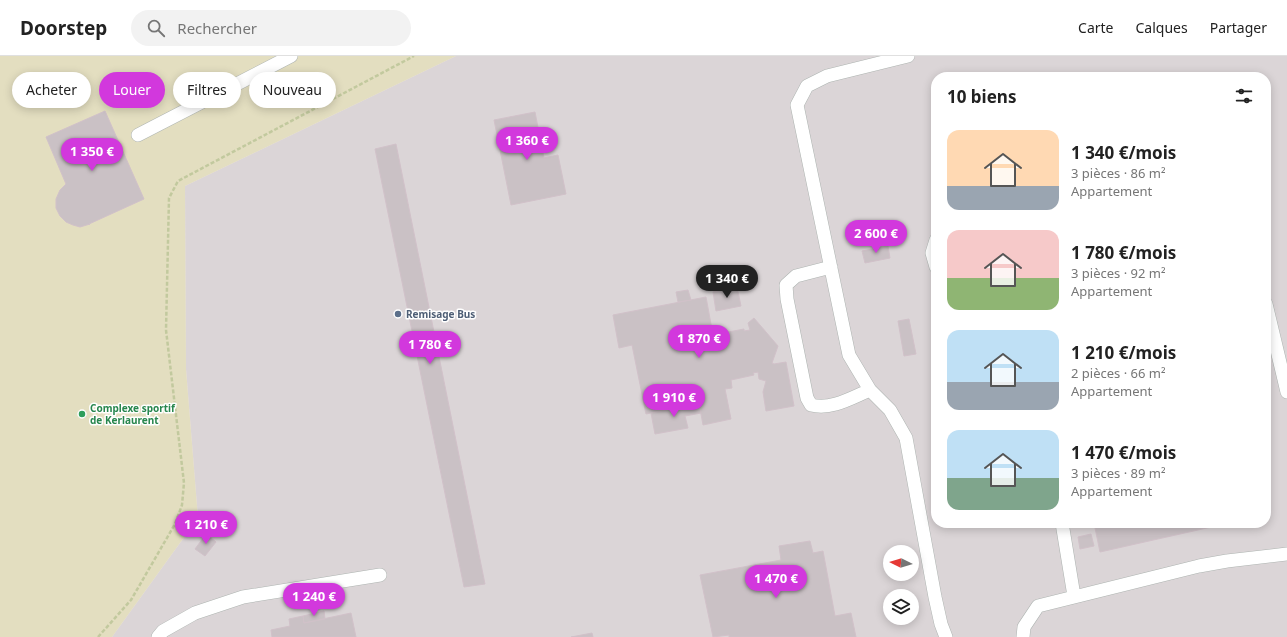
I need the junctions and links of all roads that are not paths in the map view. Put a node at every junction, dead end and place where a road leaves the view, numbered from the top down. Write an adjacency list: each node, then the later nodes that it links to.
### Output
1 (291, 56): 3 (lane)
2 (908, 56): 4 (lane)
3 (138, 135)
4 (831, 267): 6 (lane); 6 (lane)
5 (1271, 325): 7 (lane)
6 (870, 390): 13 (lane)
7 (1287, 392)
8 (1063, 528): 11 (lane)
9 (1287, 554): 11 (lane)
10 (380, 574): 12 (lane)
11 (1074, 596): 14 (lane)
12 (158, 637)
13 (946, 637)
14 (1023, 637)

